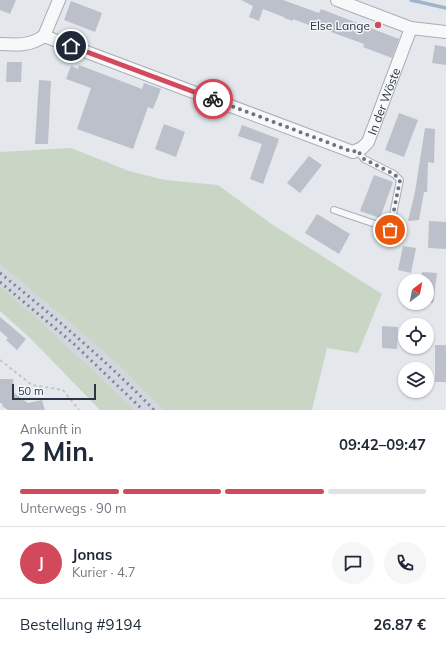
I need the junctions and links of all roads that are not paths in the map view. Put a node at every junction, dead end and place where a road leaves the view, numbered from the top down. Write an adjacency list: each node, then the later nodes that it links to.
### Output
1 (58, 0): 5 (street)
2 (337, 0): 3 (street)
3 (411, 28): 4 (street); 7 (street, In der Wöste)
4 (446, 32)
5 (44, 36): 6 (street); 7 (street)
6 (0, 44)
7 (357, 150): 8 (lane)
8 (334, 210)

